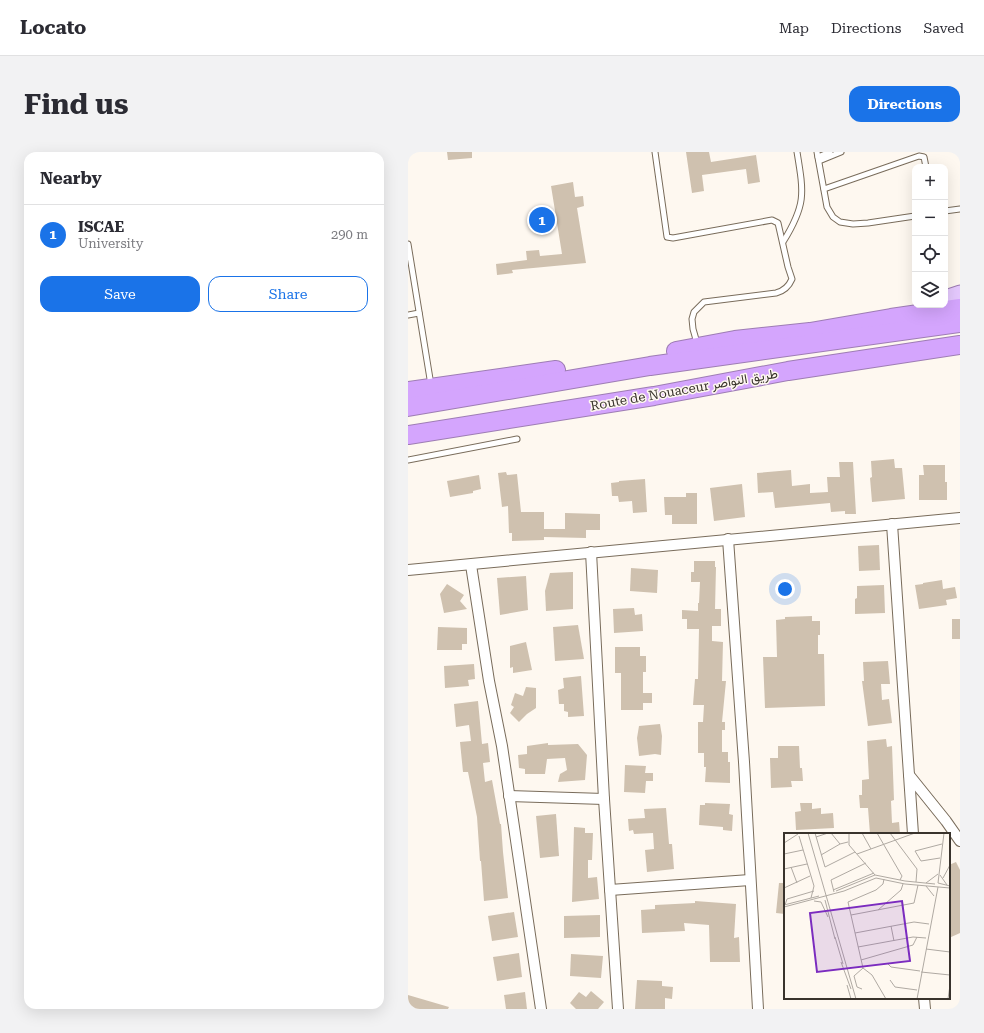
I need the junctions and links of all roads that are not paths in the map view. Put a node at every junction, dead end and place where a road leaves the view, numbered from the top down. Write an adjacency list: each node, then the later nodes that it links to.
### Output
1 (655, 152): 11 (lane)
2 (797, 152): 11 (lane)
3 (830, 152): 5 (lane)
4 (841, 152): 5 (lane)
5 (818, 156): 7 (lane)
6 (925, 164): 7 (lane)
7 (824, 189): 10 (lane)
8 (960, 209): 9 (lane)
9 (948, 211)
10 (912, 216)
11 (783, 242): 22 (lane)
12 (408, 244): 17 (lane)
13 (960, 293): 14 (main road)
14 (948, 297)
15 (917, 308): 19 (main road)
16 (960, 308): 19 (highway)
17 (419, 313): 18 (lane); 23 (lane)
18 (408, 316)
19 (892, 318): 22 (highway)
20 (960, 323): 25 (highway, Route de Nouaceur طريق النواصر)
21 (960, 345): 26 (highway, Route de Nouaceur طريق النواصر)
22 (698, 347): 23 (highway)
23 (431, 388): 24 (highway)
24 (408, 391)
25 (408, 407)
26 (408, 435)
27 (518, 439): 28 (lane)
28 (408, 460)
29 (960, 518): 30 (street)
30 (892, 524): 31 (street); 35 (street)
31 (728, 539): 32 (street); 40 (street)
32 (590, 552): 33 (street); 37 (street)
33 (471, 565): 34 (street); 36 (street)
34 (408, 570)
35 (909, 775): 38 (street); 39 (street)
36 (509, 796): 37 (street); 43 (street)
37 (604, 799): 41 (street)
38 (913, 833)
39 (960, 841)
40 (750, 880): 41 (street); 45 (street)
41 (610, 890): 44 (street)
42 (924, 999): 46 (street)
43 (541, 1009)
44 (618, 1009)
45 (758, 1009)
46 (925, 1009)

